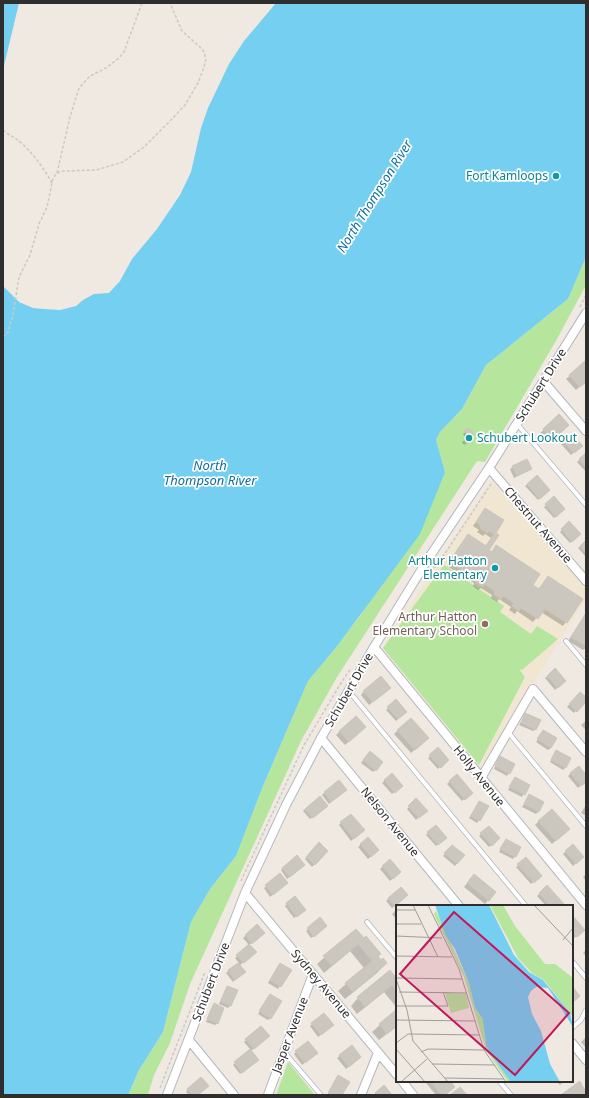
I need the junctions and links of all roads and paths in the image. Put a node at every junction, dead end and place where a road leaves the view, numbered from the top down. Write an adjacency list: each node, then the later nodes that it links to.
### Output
1 (142, 3): 4 (path)
2 (170, 3): 4 (path)
3 (3, 130): 5 (path)
4 (57, 173): 5 (path)
5 (52, 183): 7 (path)
6 (586, 313): 8 (street, Schubert Drive)
7 (3, 338)
8 (544, 382): 9 (street, Schubert Drive); 10 (street)
9 (517, 424): 11 (street, Schubert Drive); 12 (lane)
10 (586, 431)
11 (489, 468): 13 (street, Chestnut Avenue); 15 (street, Schubert Drive)
12 (586, 506)
13 (586, 581)
14 (566, 641): 16 (lane)
15 (374, 647): 17 (street, Schubert Drive); 21 (street, Holly Avenue)
16 (586, 665)
17 (348, 690): 19 (street, Schubert Drive); 25 (lane)
18 (508, 732): 20 (street); 21 (street); 22 (lane)
19 (321, 738): 23 (street, Schubert Drive); 24 (street, Nelson Avenue)
20 (586, 752)
21 (481, 778): 26 (street, Holly Avenue)
22 (586, 826)
23 (245, 893): 30 (street, Sydney Avenue); 34 (street, Schubert Drive)
24 (458, 905)
25 (525, 905)
26 (586, 905)
27 (367, 922): 28 (lane)
28 (396, 957)
29 (573, 962): 31 (lane)
30 (313, 974): 36 (street, Jasper Avenue); 37 (street, Sydney Avenue)
31 (586, 978)
32 (586, 1010): 33 (lane)
33 (573, 1027)
34 (188, 1040): 42 (street, Schubert Drive); 43 (street)
35 (573, 1044): 38 (street)
36 (284, 1051): 44 (street, Jasper Avenue); 45 (lane)
37 (378, 1053): 39 (street, Sydney Avenue); 46 (street)
38 (586, 1060)
39 (396, 1074)
40 (403, 1082): 47 (street)
41 (500, 1082): 48 (lane)
42 (167, 1095)
43 (234, 1095)
44 (268, 1095)
45 (321, 1095)
46 (361, 1095)
47 (413, 1095)
48 (511, 1095)

